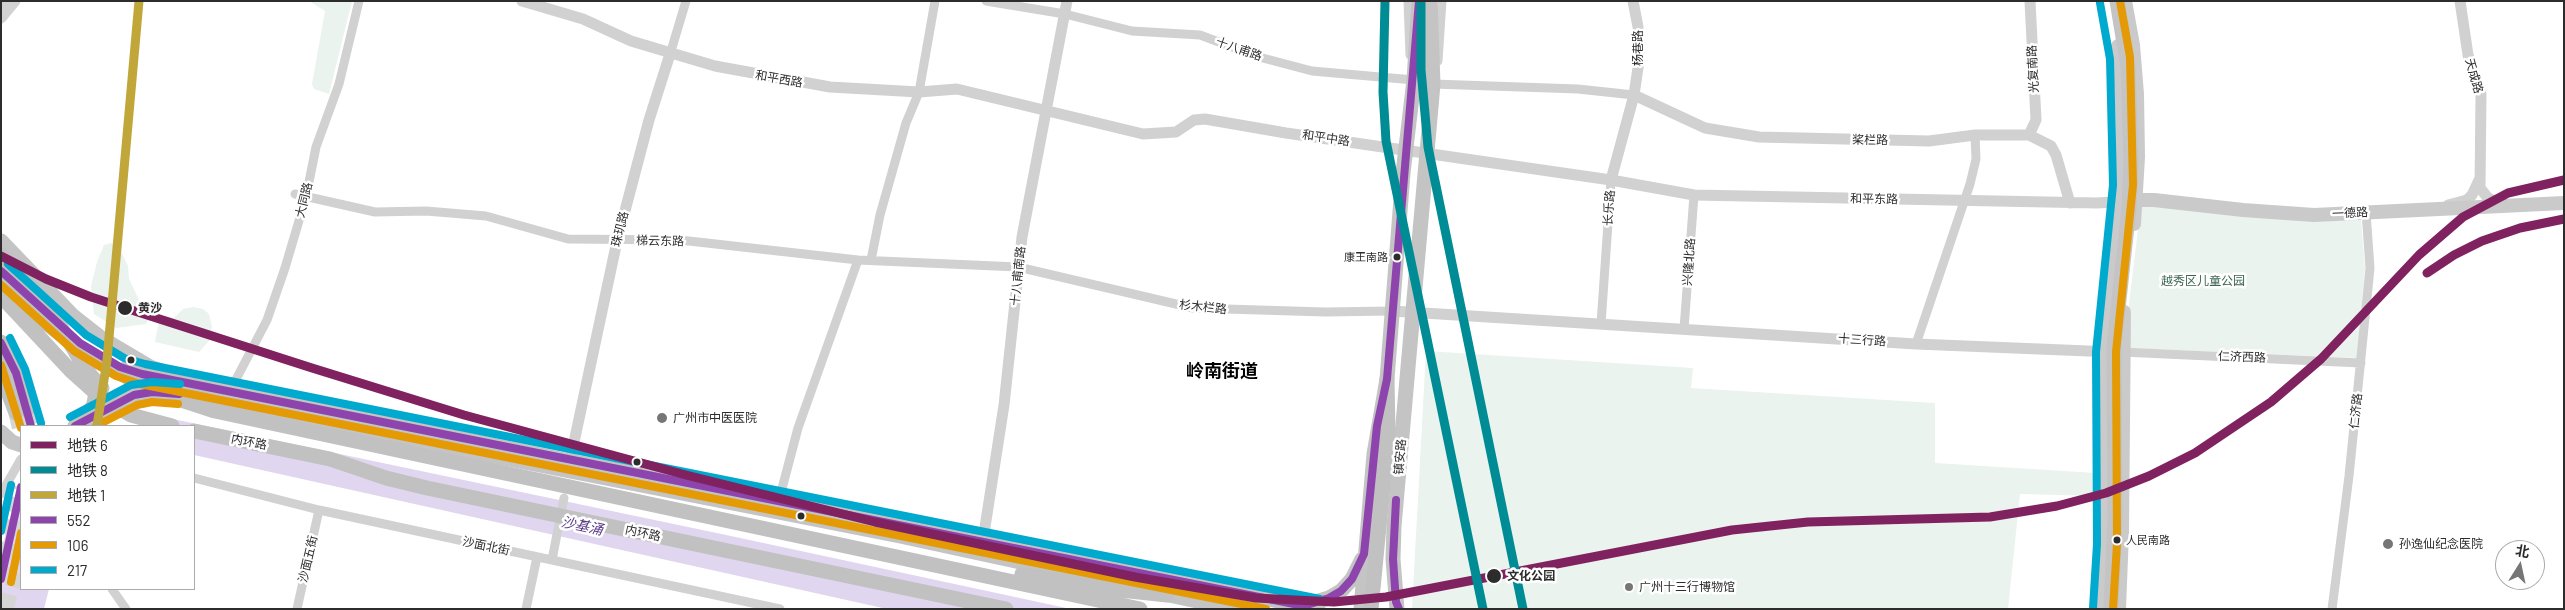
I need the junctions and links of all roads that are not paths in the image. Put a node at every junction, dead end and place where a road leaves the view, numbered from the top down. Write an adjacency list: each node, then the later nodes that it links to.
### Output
1 (5, 1): 19 (street)
2 (15, 1): 21 (street)
3 (359, 1): 36 (street, 大同路)
4 (522, 1): 22 (street, 和平西路)
5 (686, 1): 22 (street, 珠玑路)
6 (935, 1): 25 (street)
7 (986, 1): 20 (street, 十八甫路)
8 (1067, 1): 20 (street, 十八甫南路)
9 (1408, 1): 23 (street)
10 (1419, 1): 23 (main road)
11 (1430, 1): 24 (main road)
12 (1442, 1): 24 (street)
13 (1632, 1): 26 (street, 杨巷路)
14 (2030, 1): 29 (street, 光复南路)
15 (2110, 1): 39 (main road)
16 (2117, 1): 101 (main road)
17 (2125, 1): 38 (main road)
18 (2460, 1): 33 (street, 天成路)
19 (1, 6)
20 (1065, 14): 23 (street, 十八甫路); 27 (street, 十八甫南路)
21 (1, 18)
22 (671, 51): 25 (street, 和平西路); 46 (street, 珠玑路)
23 (1414, 80): 30 (main road)
24 (1433, 84): 26 (street); 31 (main road)
25 (919, 92): 27 (street, 和平西路); 49 (street)
26 (1634, 95): 28 (street, 桨栏路); 32 (street, 长乐路)
27 (1046, 111): 30 (street, 和平中路); 50 (street, 十八甫南路)
28 (1975, 135): 29 (street, 桨栏路); 37 (street)
29 (2029, 135): 40 (street, 桨栏路)
30 (1405, 150): 31 (street, 和平中路); 54 (main road)
31 (1427, 153): 32 (street, 和平中路); 55 (main road)
32 (1611, 180): 35 (street, 和平东路); 56 (street, 长乐路)
33 (2478, 180): 42 (street); 43 (street)
34 (295, 194): 36 (street, 梯云东路)
35 (1694, 195): 37 (street, 和平东路); 57 (street, 兴隆北路)
36 (306, 197): 46 (street, 梯云东路); 67 (street, 大同路)
37 (1964, 200): 40 (street, 和平东路); 59 (street)
38 (2137, 200): 39 (street, 和平东路); 44 (main road, 一德路); 62 (main road)
39 (2121, 202): 40 (street, 和平东路); 61 (main road)
40 (2070, 203)
41 (2564, 203): 42 (main road, 一德路)
42 (2506, 206): 43 (main road, 一德路)
43 (2432, 209): 44 (main road, 一德路)
44 (2366, 212): 63 (street, 仁济路)
45 (1, 241): 66 (main road)
46 (617, 241): 48 (street, 梯云东路); 75 (street, 珠玑路)
47 (1, 254): 68 (highway)
48 (858, 260): 49 (street, 梯云东路); 79 (street)
49 (871, 260): 50 (street, 梯云东路)
50 (1018, 267): 54 (street, 杉木栏路); 81 (street, 十八甫南路)
51 (1, 271): 60 (highway)
52 (1, 281): 82 (highway, 内环路)
53 (1, 296): 68 (highway)
54 (1392, 312): 55 (street); 65 (main road, 镇安路)
55 (1412, 312): 56 (street); 89 (main road, 镇安路)
56 (1601, 324): 57 (street, 十三行路)
57 (1684, 329): 59 (street, 十三行路)
58 (1, 342): 64 (highway)
59 (1916, 344): 61 (street, 十三行路)
60 (92, 350): 66 (highway); 69 (highway)
61 (2106, 352): 62 (street, 十三行路); 100 (main road)
62 (2122, 352): 63 (street, 仁济西路); 102 (main road)
63 (2361, 363): 103 (street, 仁济路)
64 (1, 374)
65 (1387, 379): 83 (main road, 镇安路); 99 (highway)
66 (205, 386): 67 (main road)
67 (230, 392): 75 (main road)
68 (131, 415): 70 (highway)
69 (80, 424): 87 (main road)
70 (168, 425)
71 (195, 431): 95 (highway, 内环路)
72 (1, 432): 73 (main road)
73 (20, 445)
74 (20, 461): 77 (street)
75 (570, 461): 79 (main road)
76 (195, 478): 80 (street, 沙面北街)
77 (1, 494)
78 (564, 499): 85 (street)
79 (779, 500): 81 (main road)
80 (319, 510): 84 (street, 沙面北街); 92 (street, 沙面五街)
81 (983, 540): 88 (main road)
82 (867, 550): 87 (highway); 96 (highway)
83 (1364, 554): 90 (main road); 98 (main road, 镇安路)
84 (537, 557): 85 (street, 沙面北街); 93 (street)
85 (552, 560): 94 (street, 沙面北街)
86 (113, 590): 91 (street)
87 (1167, 595): 97 (main road)
88 (1273, 604): 90 (main road)
89 (1397, 606)
90 (1311, 607)
91 (126, 609)
92 (297, 609)
93 (526, 609)
94 (780, 609)
95 (1006, 609)
96 (1140, 609)
97 (1235, 609)
98 (1361, 609)
99 (1372, 609)
100 (2103, 609)
101 (2111, 609)
102 (2119, 609)
103 (2332, 609)

